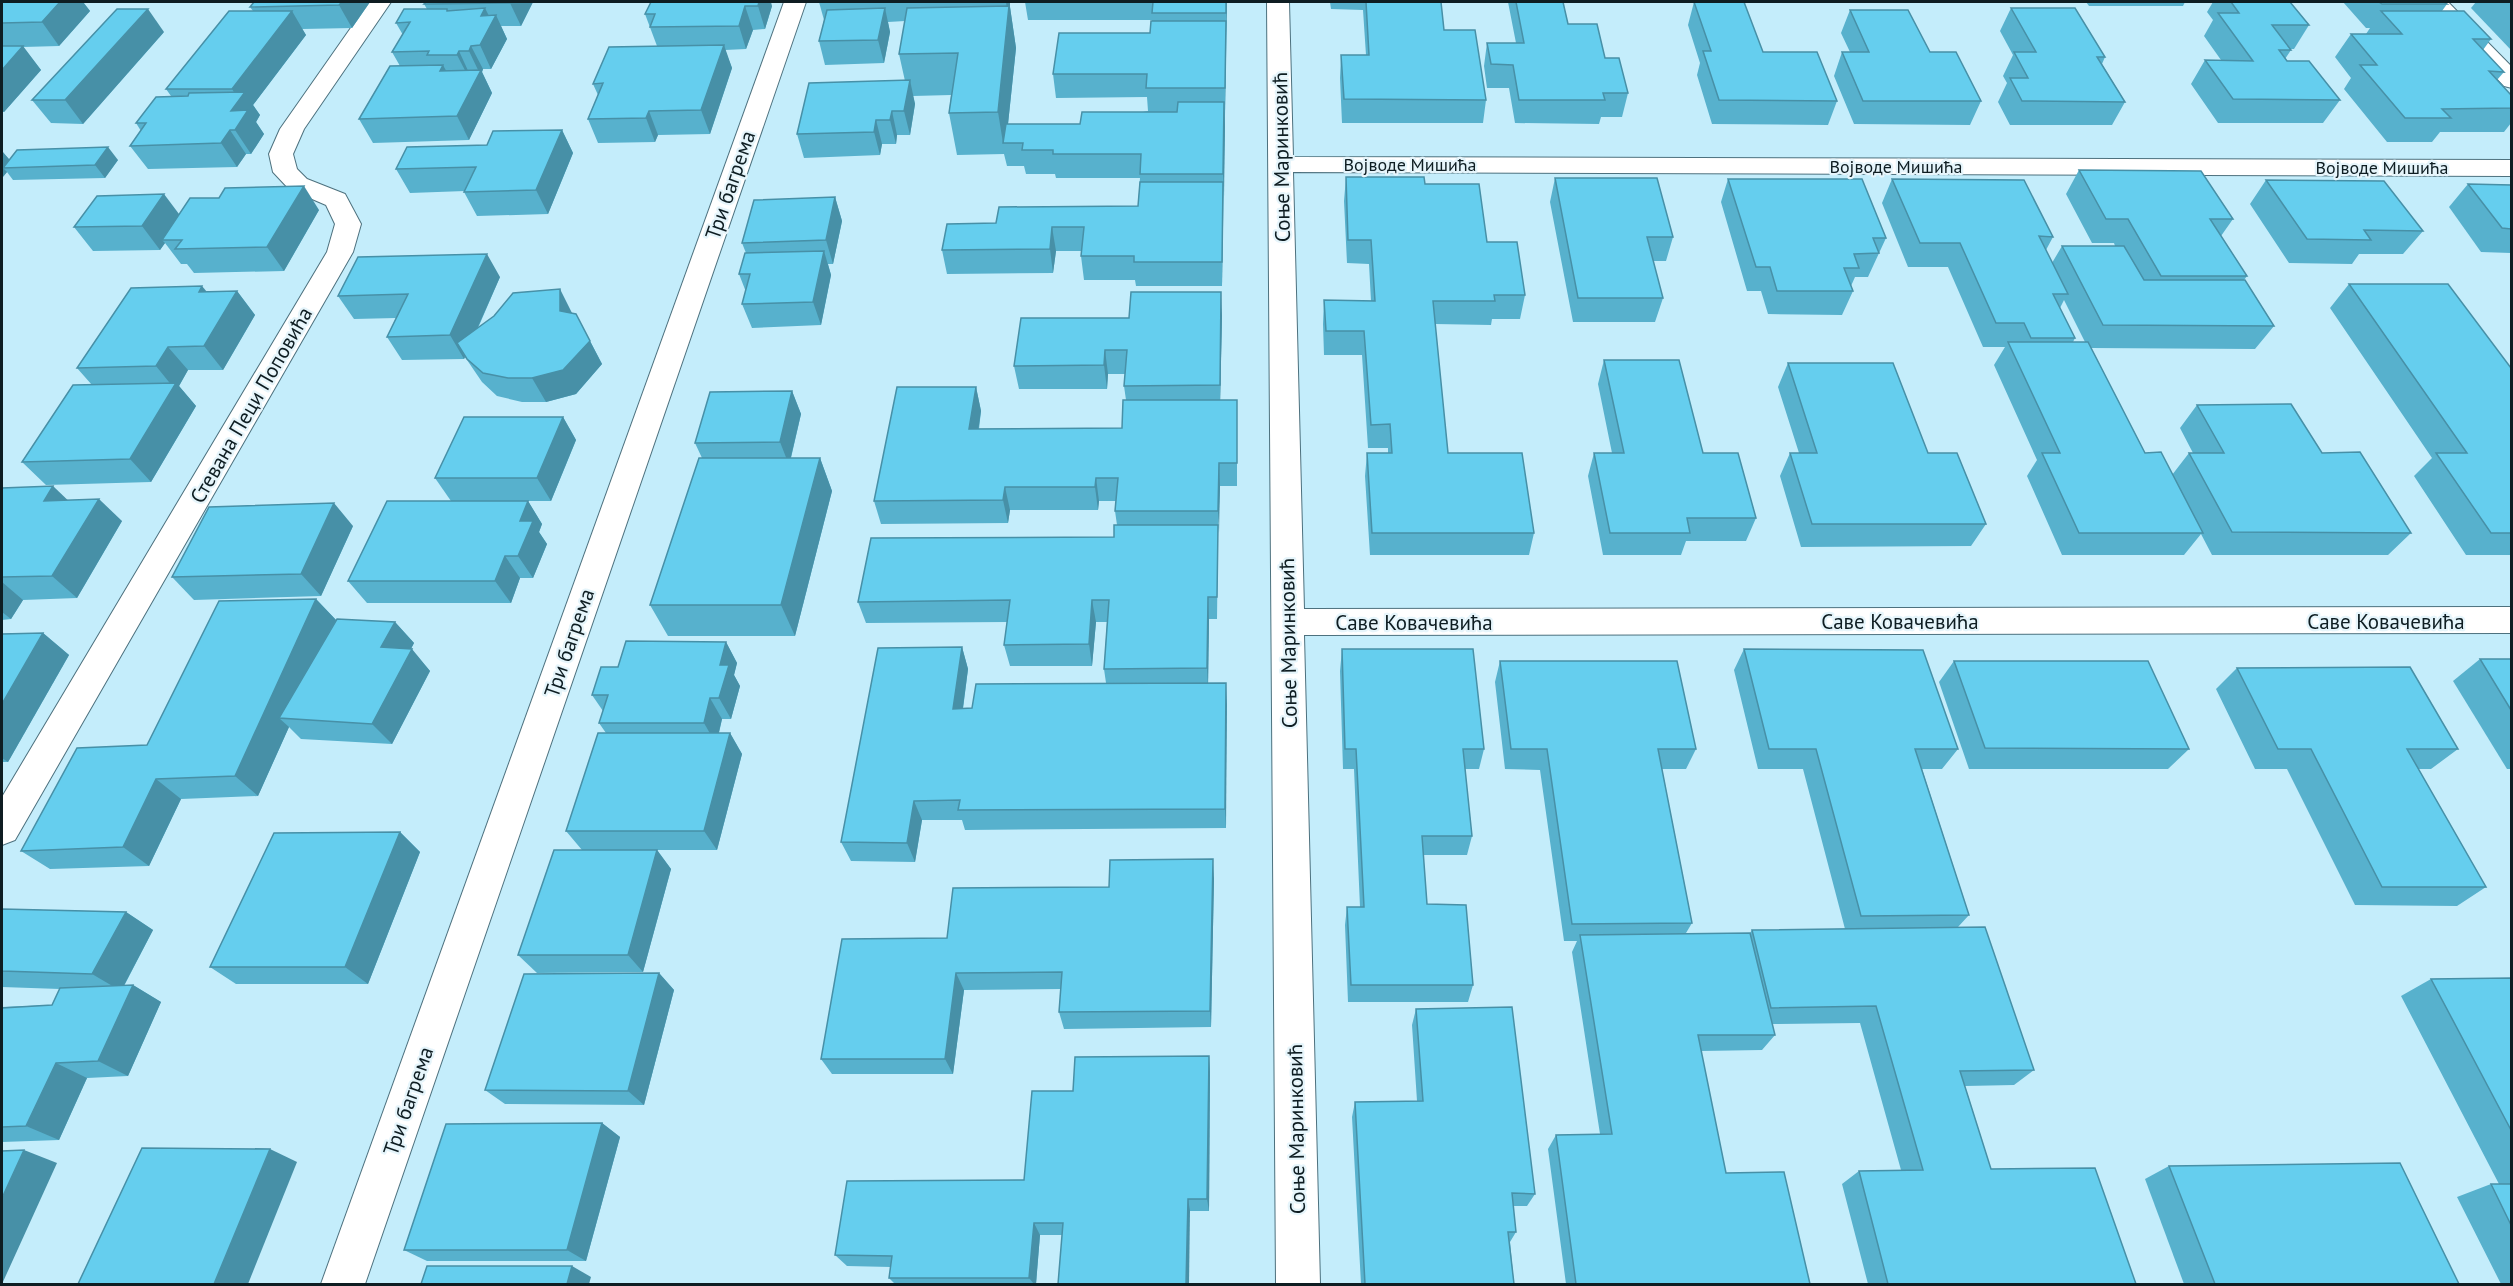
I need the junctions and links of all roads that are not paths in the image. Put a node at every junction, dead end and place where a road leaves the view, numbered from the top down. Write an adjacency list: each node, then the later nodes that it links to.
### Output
1 (380, 2): 10 (street, Стевана Пеци Поповића)
2 (795, 2): 11 (street, Три багрема)
3 (1278, 2): 6 (street, Соње Маринковић)
4 (2436, 2): 5 (street)
5 (2511, 81)
6 (1281, 164): 7 (street, Војводе Мишића); 9 (street, Соње Маринковић)
7 (2511, 168)
8 (2511, 620): 9 (street, Саве Ковачевића)
9 (1288, 622): 12 (street, Соње Маринковић)
10 (2, 829)
11 (343, 1284)
12 (1298, 1284)

